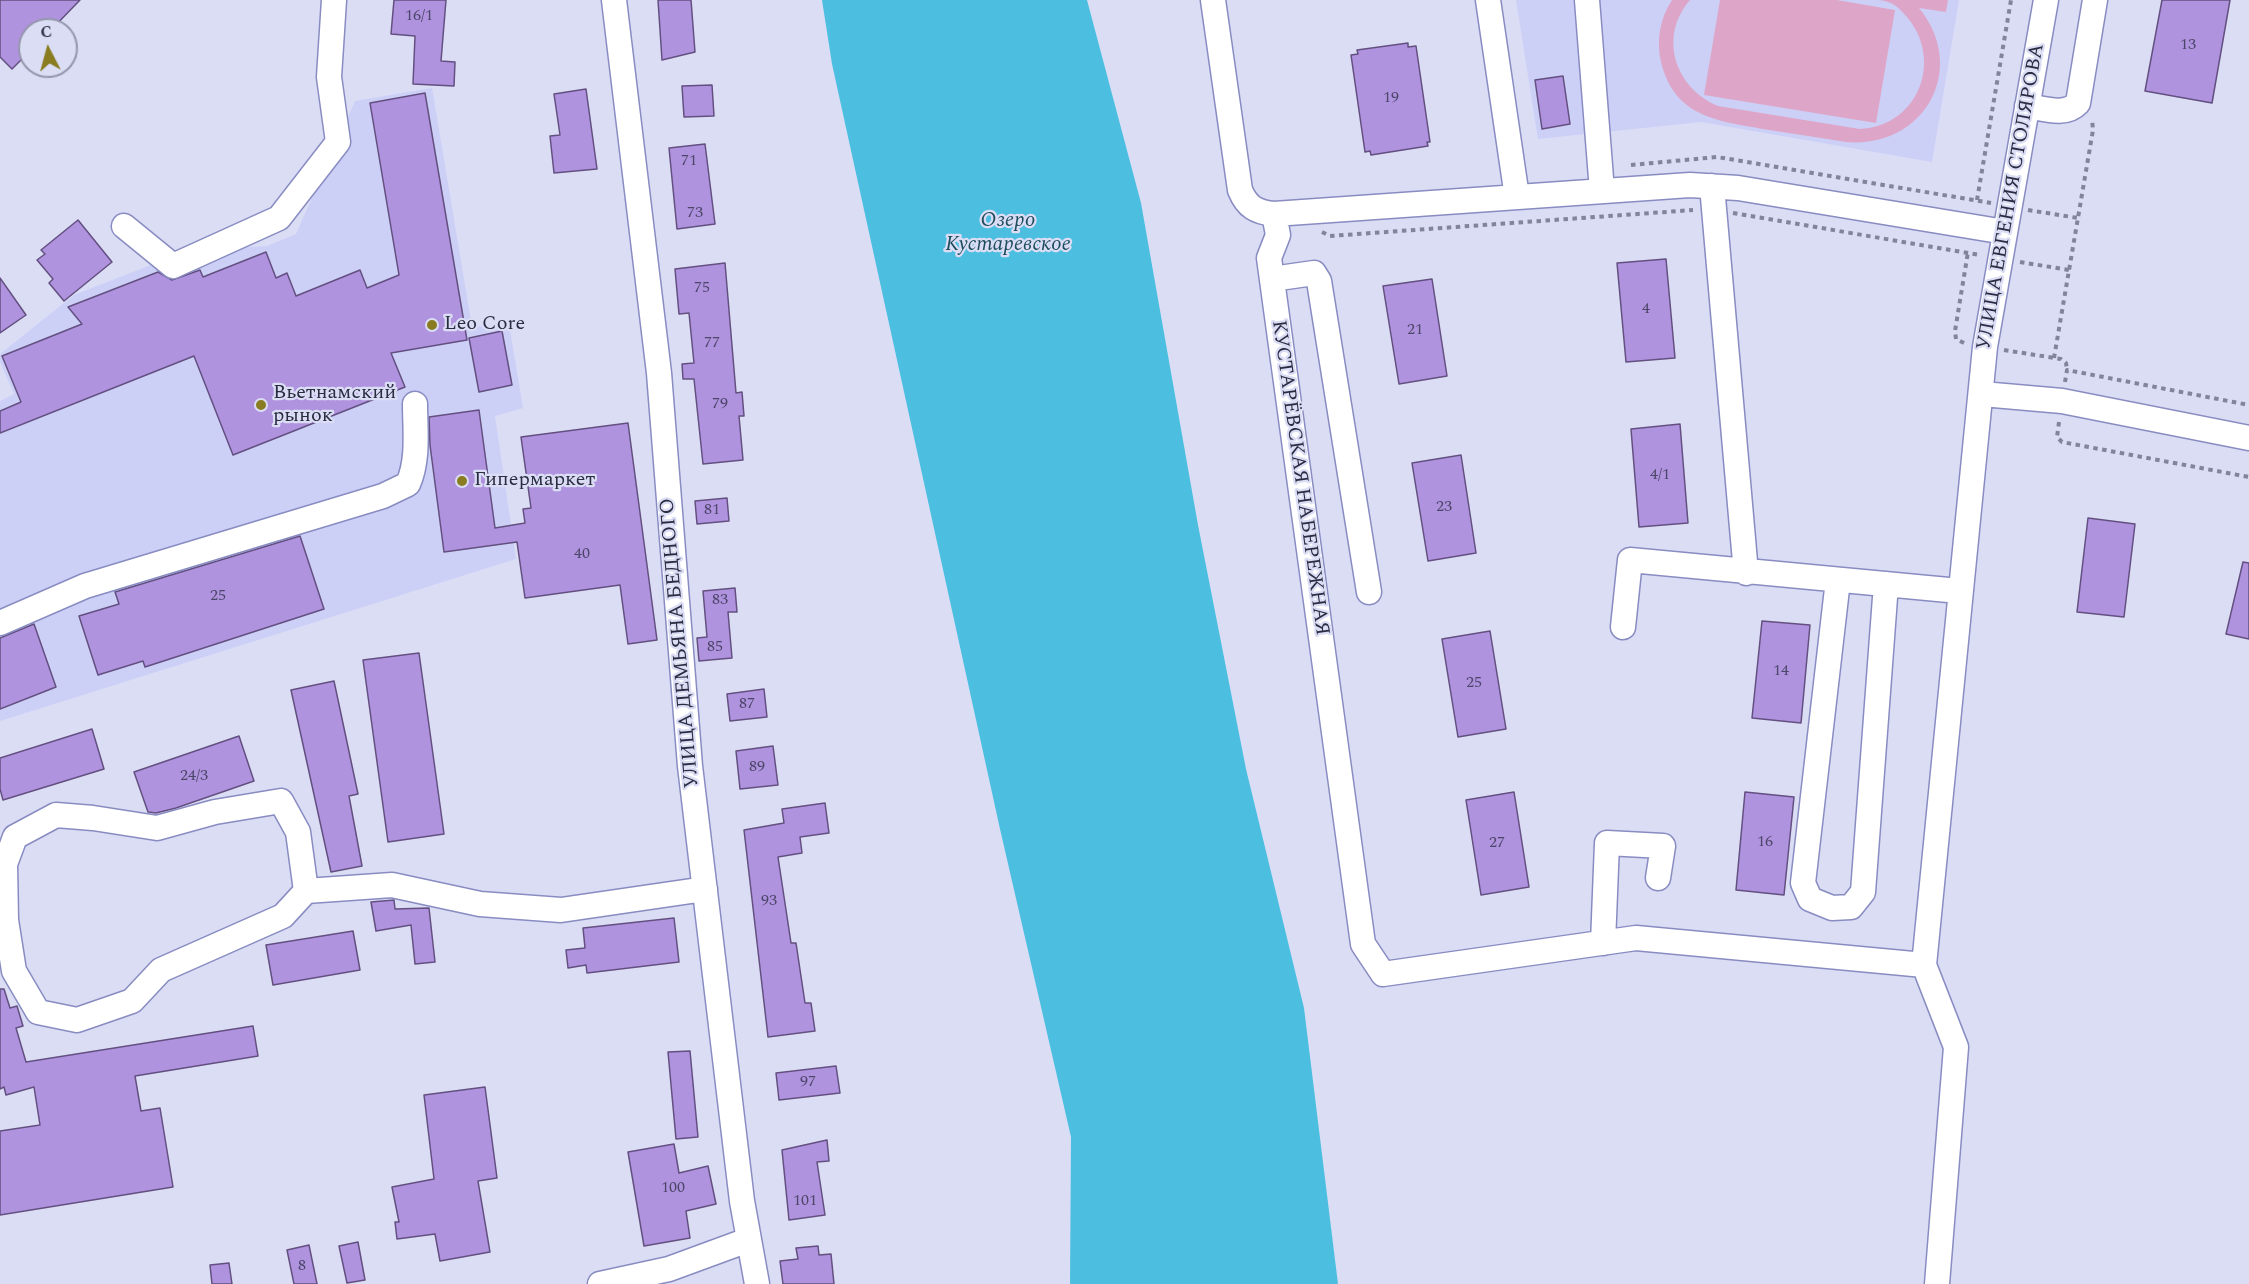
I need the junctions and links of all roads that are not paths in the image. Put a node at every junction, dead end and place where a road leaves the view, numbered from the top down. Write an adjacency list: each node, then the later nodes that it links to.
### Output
1 (334, 0): 13 (street)
2 (614, 0): 27 (street, УЛИЦА ДЕМЬЯНА БЕДНОГО)
3 (1213, 0): 12 (street)
4 (1488, 0): 11 (street)
5 (1587, 0): 10 (street)
6 (2046, 0): 8 (street, УЛИЦА ЕВГЕНИЯ СТОЛЯРОВА)
7 (2095, 0): 8 (street)
8 (2027, 106): 14 (street, УЛИЦА ЕВГЕНИЯ СТОЛЯРОВА)
9 (1712, 186): 10 (street); 14 (street); 19 (street)
10 (1602, 191): 11 (street)
11 (1517, 196): 12 (street)
12 (1274, 214): 15 (street, КУСТАРЁВСКАЯ НАБЕРЕЖНАЯ)
13 (124, 226)
14 (2005, 232): 16 (street, УЛИЦА ЕВГЕНИЯ СТОЛЯРОВА)
15 (1272, 279): 23 (street); 29 (street, КУСТАРЁВСКАЯ НАБЕРЕЖНАЯ)
16 (1982, 394): 18 (street); 22 (street, УЛИЦА ЕВГЕНИЯ СТОЛЯРОВА)
17 (415, 404): 24 (street)
18 (2249, 438)
19 (1746, 573): 20 (street); 25 (street)
20 (1838, 580): 21 (street); 21 (street)
21 (1886, 584): 22 (street)
22 (1959, 591): 30 (street, УЛИЦА ЕВГЕНИЯ СТОЛЯРОВА)
23 (1369, 592)
24 (0, 623)
25 (1623, 627)
26 (1658, 878): 29 (street)
27 (705, 889): 28 (street); 31 (street, УЛИЦА ДЕМЬЯНА БЕДНОГО)
28 (306, 891): 28 (street)
29 (1604, 943): 30 (street)
30 (1924, 965): 34 (street)
31 (748, 1240): 32 (street); 33 (street, УЛИЦА ДЕМЬЯНА БЕДНОГО)
32 (600, 1284)
33 (757, 1284)
34 (1937, 1284)

